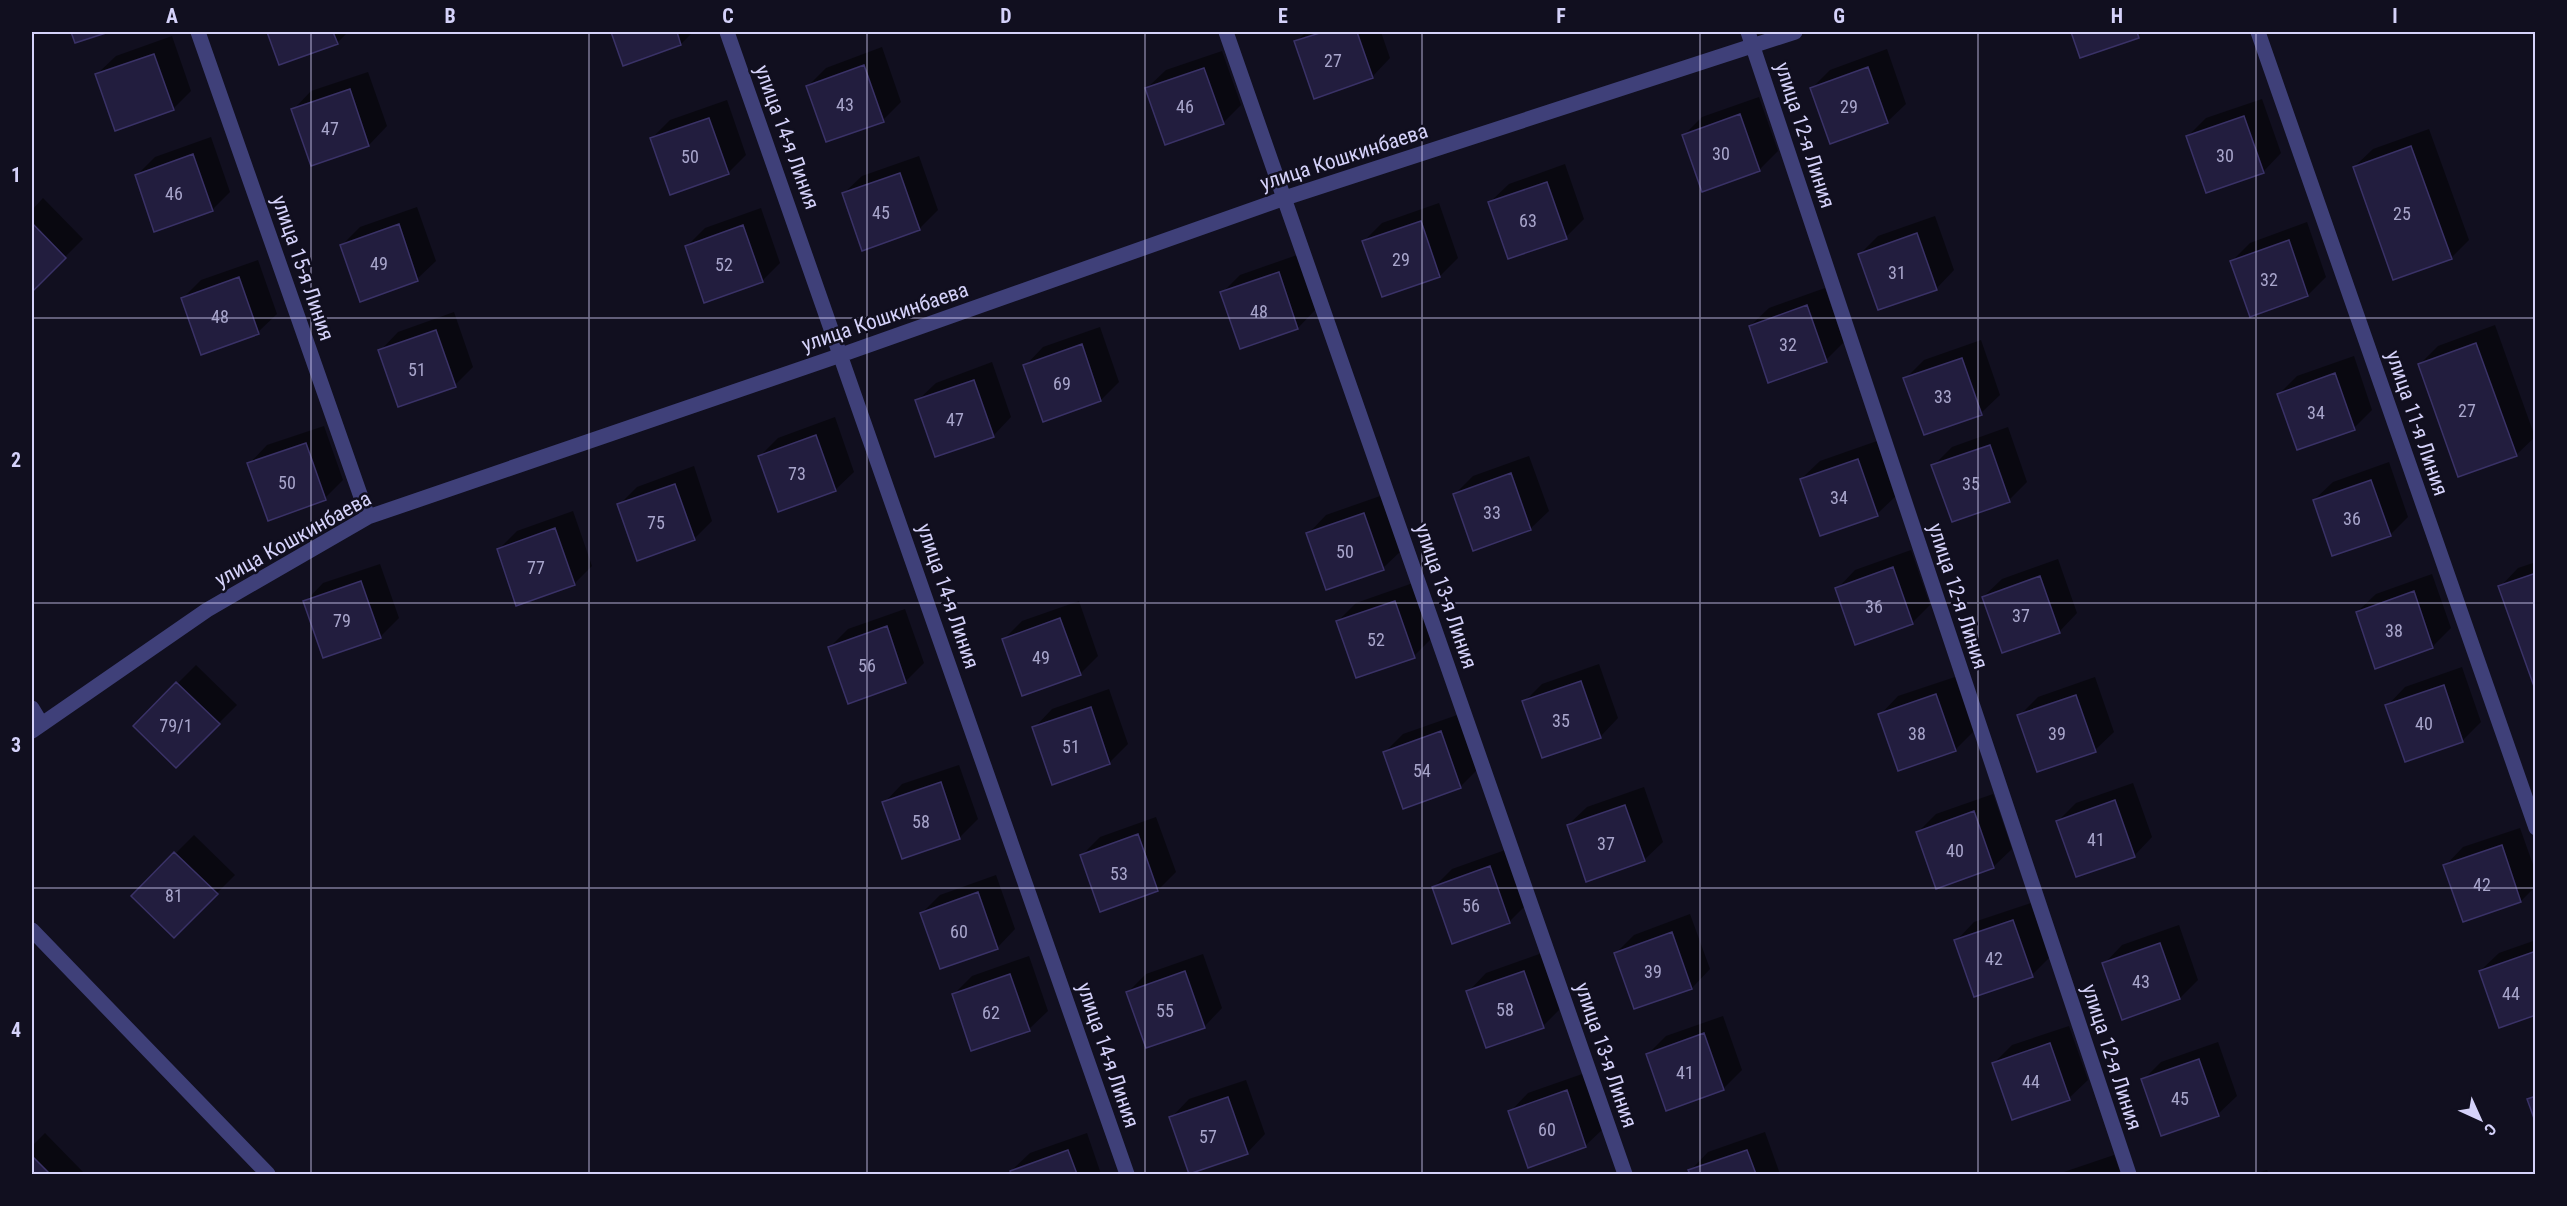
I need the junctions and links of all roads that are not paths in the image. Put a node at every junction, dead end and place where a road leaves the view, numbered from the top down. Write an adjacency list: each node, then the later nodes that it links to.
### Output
1 (198, 32): 9 (street, улица 15-я Линия)
2 (727, 32): 8 (street, улица 14-я Линия)
3 (1226, 32): 7 (street, улица 13-я Линия)
4 (1795, 32): 6 (street, улица Кошкинбаева)
5 (2258, 32): 12 (street, улица 11-я Линия)
6 (1750, 39): 7 (street, улица Кошкинбаева); 17 (street, улица 12-я Линия)
7 (1285, 198): 8 (street, улица Кошкинбаева); 16 (street, улица 13-я Линия)
8 (841, 355): 9 (street, улица Кошкинбаева); 15 (street, улица 14-я Линия)
9 (368, 518): 11 (street, улица Кошкинбаева)
10 (32, 708): 11 (street)
11 (36, 727)
12 (2535, 828)
13 (32, 930): 14 (street)
14 (268, 1174)
15 (1127, 1174)
16 (1626, 1174)
17 (2129, 1174)

